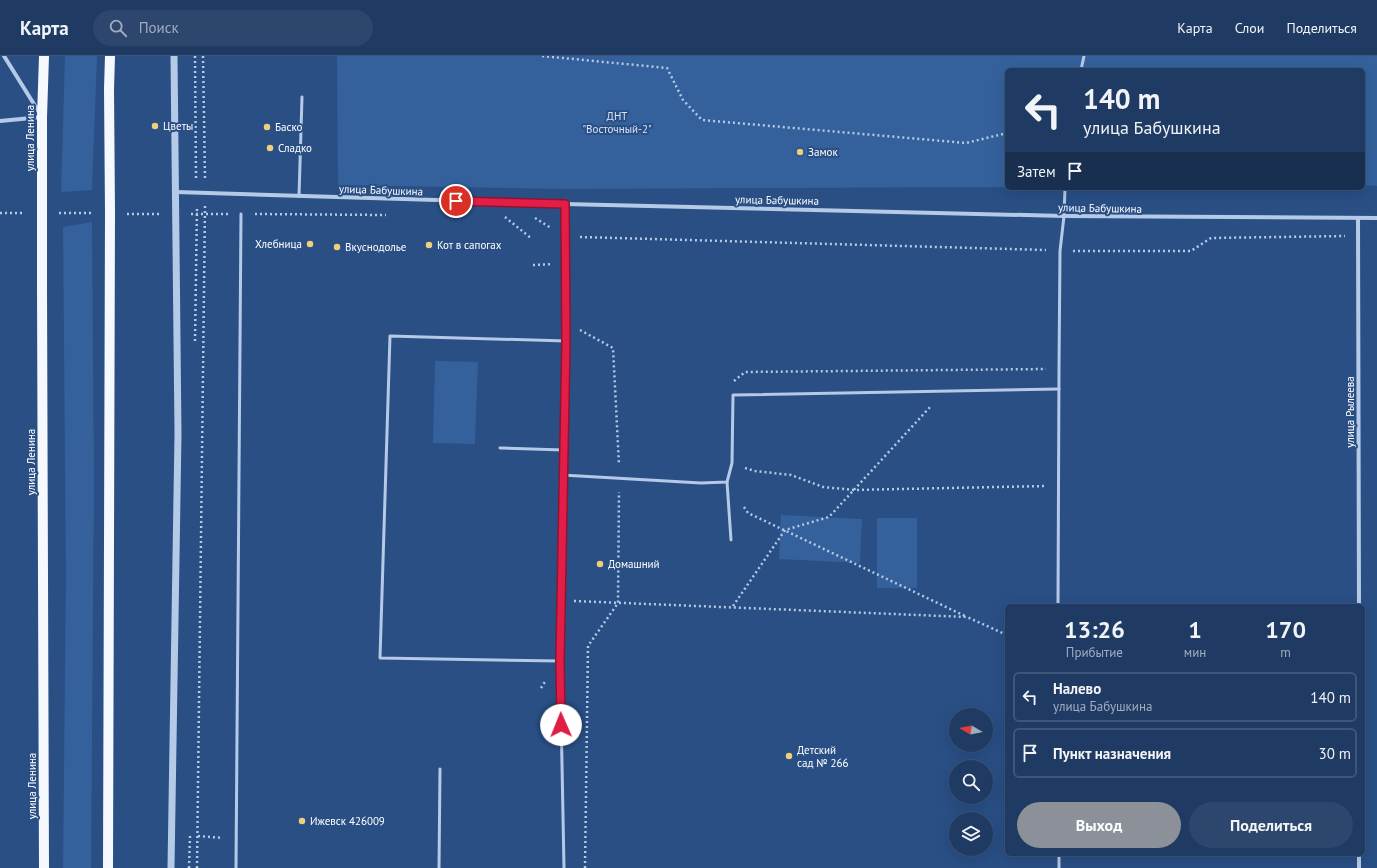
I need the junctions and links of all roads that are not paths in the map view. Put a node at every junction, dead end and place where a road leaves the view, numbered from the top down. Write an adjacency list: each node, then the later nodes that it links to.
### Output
1 (4, 56): 8 (street)
2 (44, 56): 8 (main road, улица Ленина)
3 (110, 56): 32 (main road)
4 (174, 56): 11 (street)
5 (1084, 56): 6 (lane)
6 (1081, 68)
7 (302, 97): 12 (lane)
8 (42, 117): 9 (street); 31 (main road, улица Ленина)
9 (0, 120)
10 (1065, 190): 15 (lane)
11 (176, 192): 12 (street, улица Бабушкина); 33 (street)
12 (299, 196): 13 (street, улица Бабушкина)
13 (565, 204): 15 (street, улица Бабушкина); 18 (lane)
14 (241, 214): 34 (lane)
15 (1064, 216): 16 (street, улица Бабушкина); 19 (lane)
16 (1358, 218): 17 (street, улица Бабушкина); 26 (street, улица Рылеева)
17 (1377, 218)
18 (566, 341): 21 (lane); 27 (lane)
19 (1059, 389): 23 (lane); 25 (lane)
20 (500, 448): 21 (lane)
21 (563, 450): 22 (lane)
22 (562, 475): 23 (lane); 27 (lane)
23 (727, 482): 24 (lane)
24 (731, 540)
25 (1058, 604)
26 (1359, 604)
27 (560, 661): 36 (lane)
28 (440, 769): 35 (lane)
29 (1059, 856): 37 (lane)
30 (1359, 856): 38 (street)
31 (44, 868)
32 (108, 868)
33 (171, 868)
34 (236, 868)
35 (439, 868)
36 (564, 868)
37 (1059, 868)
38 (1359, 868)

